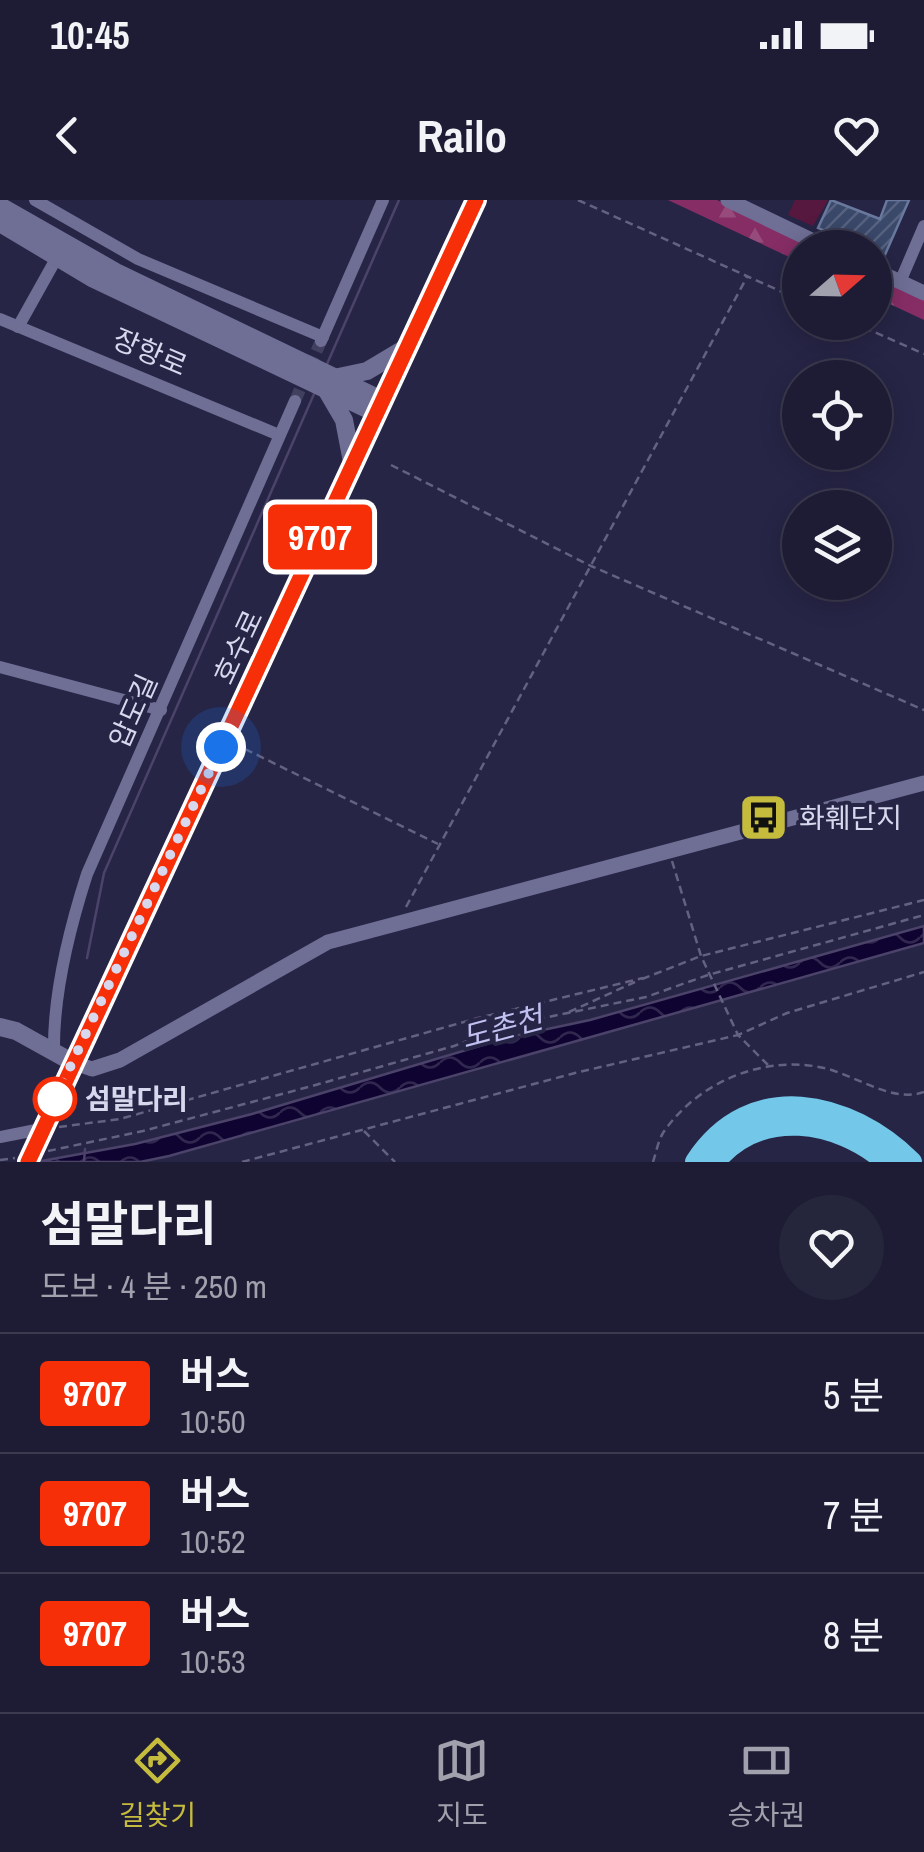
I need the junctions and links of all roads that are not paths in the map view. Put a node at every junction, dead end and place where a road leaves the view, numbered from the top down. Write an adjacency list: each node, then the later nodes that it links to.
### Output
1 (35, 200): 7 (street)
2 (384, 200): 7 (street)
3 (476, 200): 16 (main road, 호수로)
4 (728, 200): 9 (street)
5 (0, 206): 10 (main road)
6 (0, 223): 10 (main road)
7 (76, 226): 10 (street)
8 (924, 226): 12 (street)
9 (790, 230)
10 (60, 252): 15 (street); 17 (main road)
11 (892, 278): 12 (street)
12 (900, 282): 13 (street)
13 (924, 292)
14 (0, 320): 15 (street, 장항로)
15 (18, 327): 20 (street, 장항로)
16 (409, 346): 17 (main road); 19 (main road, 호수로)
17 (323, 381): 19 (main road); 21 (main road)
18 (294, 401): 20 (street, 압도길)
19 (381, 408): 21 (main road, 호수로)
20 (279, 435): 23 (street, 압도길)
21 (353, 468): 27 (main road, 호수로)
22 (0, 667): 23 (street)
23 (161, 710): 26 (street, 압도길)
24 (924, 782): 27 (street)
25 (0, 1027): 26 (main road)
26 (54, 1052): 27 (main road)
27 (72, 1062): 28 (main road, 호수로)
28 (40, 1132): 29 (street); 30 (main road, 호수로)
29 (0, 1137)
30 (26, 1158)
31 (895, 1159): 32 (highway); 33 (highway)
32 (696, 1162)
33 (714, 1162)

